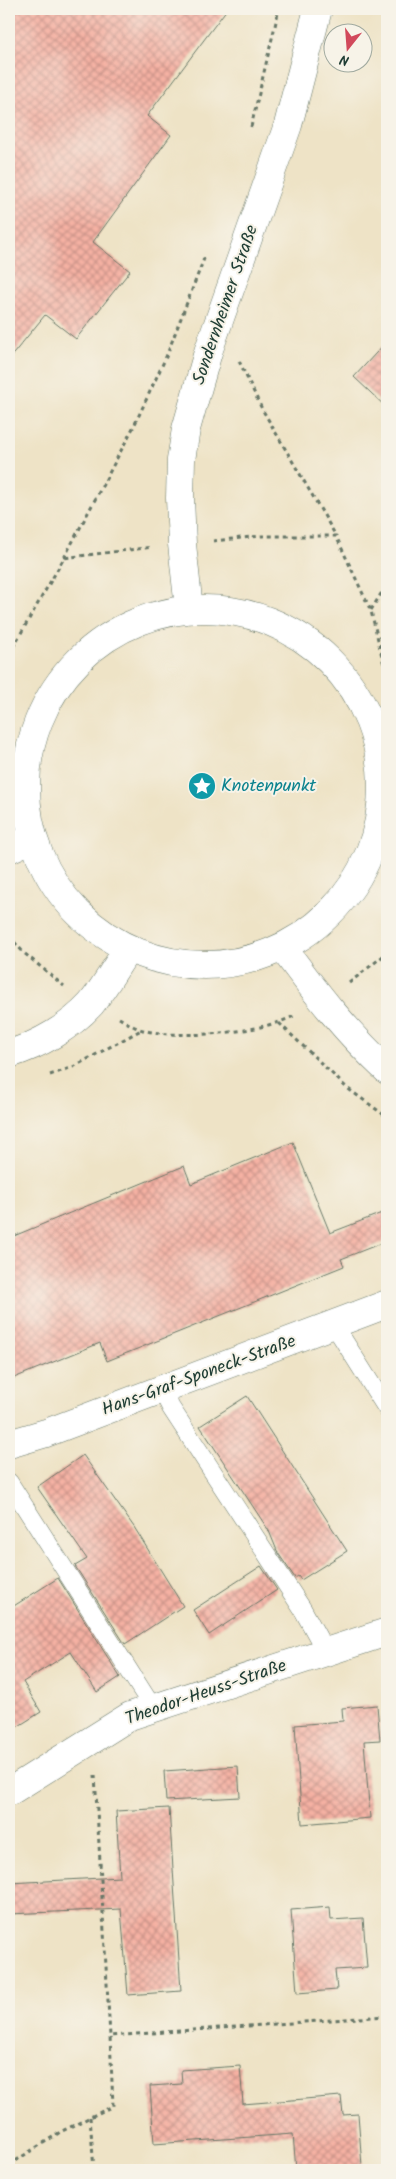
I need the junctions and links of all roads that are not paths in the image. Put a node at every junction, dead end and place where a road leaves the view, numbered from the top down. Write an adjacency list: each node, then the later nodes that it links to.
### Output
1 (318, 9): 2 (main road, Sondernheimer Straße)
2 (189, 609): 3 (main road); 4 (main road)
3 (385, 804): 5 (main road)
4 (21, 844): 6 (main road)
5 (376, 869): 7 (main road)
6 (128, 948): 7 (main road); 8 (main road)
7 (283, 948): 9 (main road)
8 (9, 1054)
9 (387, 1070)
10 (387, 1304): 11 (main road, Hans-Graf-Sponeck-Straße)
11 (334, 1325): 12 (main road, Hans-Graf-Sponeck-Straße); 13 (lane)
12 (162, 1390): 14 (main road, Hans-Graf-Sponeck-Straße); 17 (lane)
13 (387, 1409)
14 (9, 1444)
15 (9, 1482): 18 (lane)
16 (387, 1632): 17 (main road, Theodor-Heuss-Straße)
17 (326, 1652): 18 (main road, Theodor-Heuss-Straße)
18 (154, 1708): 19 (main road, Theodor-Heuss-Straße)
19 (9, 1792)

